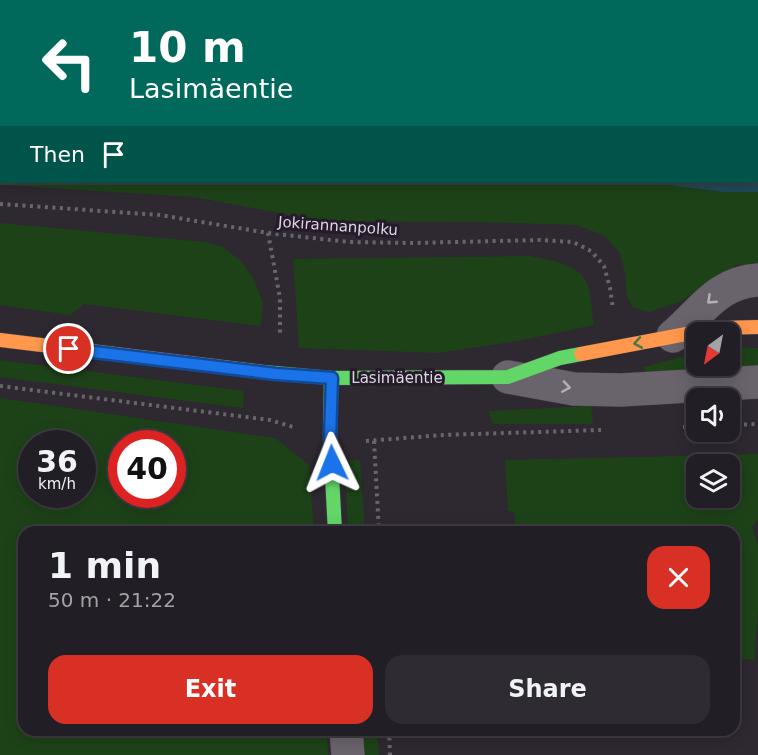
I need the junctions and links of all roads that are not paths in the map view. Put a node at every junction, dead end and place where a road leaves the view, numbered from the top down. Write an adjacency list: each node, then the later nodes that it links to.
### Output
1 (758, 280): 3 (street, one-way to 3)
2 (758, 327): 3 (street, Lasimäentie)
3 (673, 336): 5 (street, Lasimäentie, one-way to 5)
4 (0, 340): 6 (street, Lasimäentie)
5 (508, 377): 6 (street, Lasimäentie); 7 (street, Lasimäentie, one-way to 7)
6 (332, 378): 8 (street)
7 (758, 382)
8 (335, 526)
9 (346, 736): 10 (street)
10 (348, 755)

